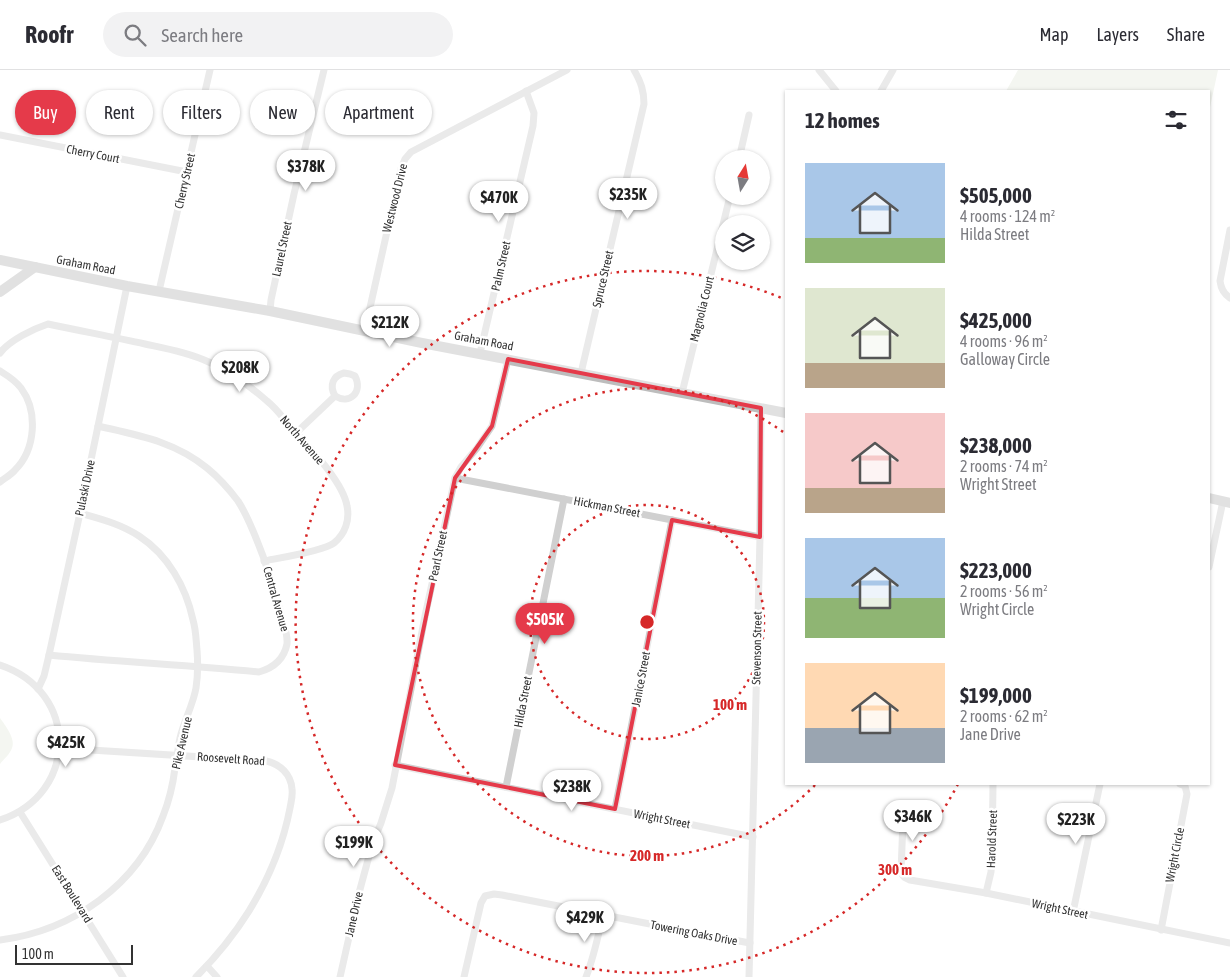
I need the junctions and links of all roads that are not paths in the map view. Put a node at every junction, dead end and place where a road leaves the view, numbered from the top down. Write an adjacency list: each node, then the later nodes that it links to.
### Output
1 (210, 70): 13 (street, Cherry Street)
2 (324, 70): 22 (street, Laurel Street)
3 (567, 70): 9 (street, Westwood Drive)
4 (634, 70): 29 (street, Spruce Street)
5 (818, 70): 7 (street)
6 (893, 70): 8 (street)
7 (835, 90)
8 (882, 90)
9 (526, 91): 23 (street, Westwood Drive); 26 (street, Palm Street)
10 (749, 115): 12 (street)
11 (0, 135): 13 (street, Cherry Court)
12 (741, 150)
13 (187, 172): 19 (street, Cherry Street)
14 (728, 205): 30 (street, Magnolia Court)
15 (1230, 230): 21 (street)
16 (0, 260): 17 (main road, Graham Road)
17 (35, 267): 18 (main road, Graham Road); 20 (main road)
18 (127, 286): 19 (main road, Graham Road); 24 (street, Pulaski Drive)
19 (160, 291): 22 (main road, Graham Road)
20 (0, 292)
21 (1230, 298)
22 (270, 311): 23 (main road, Graham Road)
23 (365, 330): 26 (main road, Graham Road)
24 (117, 338): 25 (street, North Avenue); 34 (street, Pulaski Drive); 35 (street, North Avenue)
25 (0, 352)
26 (480, 354): 27 (main road, Graham Road)
27 (508, 359): 29 (main road, Graham Road); 36 (street, Pearl Street)
28 (0, 371): 37 (street)
29 (581, 373): 30 (main road, Graham Road)
30 (682, 393): 32 (main road, Graham Road)
31 (335, 396): 35 (street)
32 (762, 408): 33 (main road, Graham Road); 43 (street, Stevenson Street)
33 (785, 410)
34 (98, 426): 41 (street, Pulaski Drive); 44 (street, Central Avenue)
35 (296, 433): 44 (street, North Avenue)
36 (455, 478): 39 (street, Hickman Street); 52 (street, Pearl Street)
37 (0, 482)
38 (1210, 498): 40 (main road)
39 (564, 499): 42 (street, Hickman Street); 56 (street, Hilda Street)
40 (1227, 502): 45 (street)
41 (80, 513): 46 (street, Pulaski Drive); 48 (street, Pike Avenue)
42 (672, 520): 43 (street, Hickman Street); 57 (street, Janice Street)
43 (760, 537): 61 (street, Stevenson Street)
44 (264, 561): 48 (street, Central Avenue)
45 (1210, 563)
46 (49, 655): 48 (street, Central Avenue); 49 (street, Pulaski Drive)
47 (0, 665): 49 (street)
48 (198, 666): 51 (street, Pike Avenue)
49 (38, 689): 50 (street)
50 (59, 748): 51 (street, Roosevelt Road); 58 (street)
51 (177, 755): 63 (street, Pike Avenue); 70 (street, Roosevelt Road)
52 (396, 765): 56 (street, Wright Street); 74 (street, Jane Drive)
53 (994, 785): 62 (street, Harold Street)
54 (1100, 785): 64 (street)
55 (1182, 785): 66 (street, Wright Circle)
56 (506, 787): 57 (street, Wright Street)
57 (615, 809): 61 (street, Wright Street)
58 (20, 812): 60 (street); 63 (street, East Boulevard)
59 (903, 819): 62 (street, Wright Street)
60 (0, 820)
61 (753, 837): 68 (street, Stevenson Street)
62 (986, 893): 64 (street, Wright Street)
63 (83, 912): 67 (street, Pike Avenue); 71 (street, East Boulevard)
64 (1073, 912): 66 (street, Wright Street)
65 (603, 915): 68 (street, Towering Oaks Drive); 75 (street, Towering Oaks Drive); 76 (street)
66 (1161, 930): 69 (street, Wright Street)
67 (0, 940)
68 (750, 942): 77 (street, Stevenson Street)
69 (1230, 943)
70 (207, 966): 72 (street, Roosevelt Road); 73 (street)
71 (123, 977)
72 (196, 977)
73 (217, 977)
74 (340, 977)
75 (464, 977)
76 (586, 977)
77 (749, 977)

